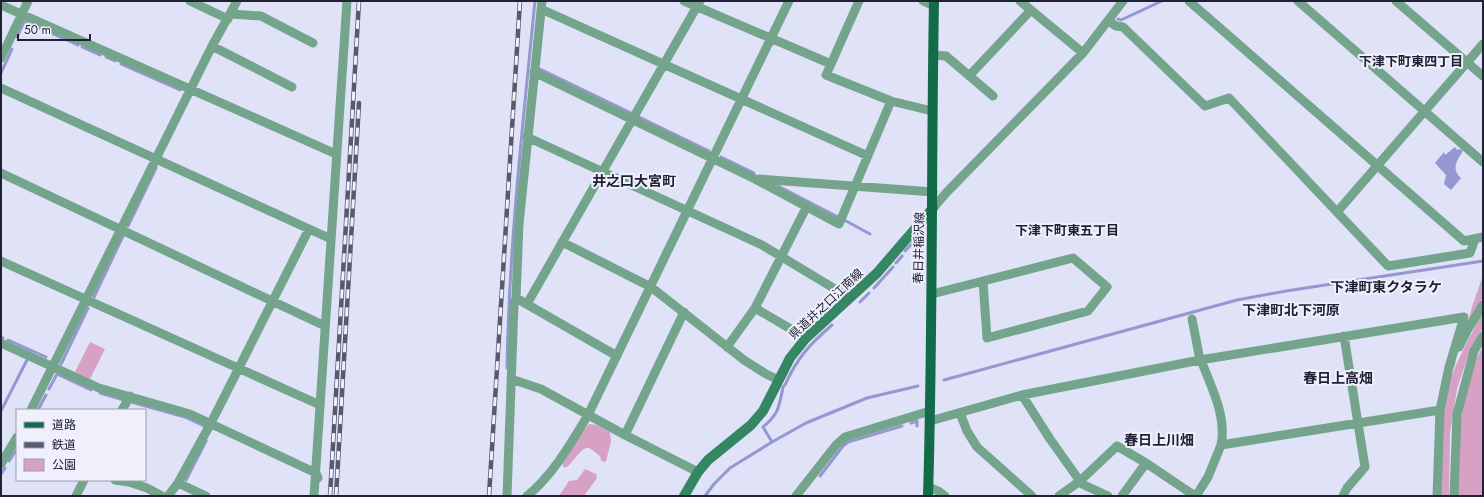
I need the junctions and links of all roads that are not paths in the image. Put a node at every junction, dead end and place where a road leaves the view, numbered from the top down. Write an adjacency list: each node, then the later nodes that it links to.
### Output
1 (28, 1): 19 (street)
2 (190, 1): 20 (street)
3 (238, 1): 20 (street)
4 (347, 1): 45 (street)
5 (684, 1): 15 (street)
6 (789, 1): 22 (street)
7 (859, 1): 31 (street)
8 (923, 1): 14 (street)
9 (1020, 1): 18 (street)
10 (1123, 1): 21 (street)
11 (1189, 1): 50 (street)
12 (1298, 1): 42 (street)
13 (1396, 1): 29 (street)
14 (934, 3): 27 (main road, 春日井稲沢線)
15 (699, 4): 22 (street); 30 (street)
16 (1, 5): 19 (street)
17 (542, 5): 30 (street); 32 (street)
18 (1031, 10): 26 (street); 33 (street)
19 (22, 14): 28 (street); 37 (street)
20 (229, 16): 23 (street); 25 (street)
21 (1109, 21): 26 (street); 59 (street)
22 (771, 38): 31 (street); 39 (street)
23 (313, 43)
24 (1483, 44): 29 (street)
25 (212, 46): 35 (street); 37 (street)
26 (1083, 53): 57 (street)
27 (933, 55): 33 (street); 41 (main road, 春日井稲沢線)
28 (1, 58)
29 (1467, 63): 34 (street); 42 (street)
30 (665, 64): 39 (street); 43 (street)
31 (831, 64): 40 (street)
32 (534, 72): 43 (street); 44 (street)
33 (969, 76): 38 (street)
34 (1483, 76)
35 (292, 87)
36 (1, 88): 47 (street)
37 (190, 89): 45 (street); 47 (street)
38 (993, 96)
39 (742, 99): 46 (street); 48 (street)
40 (890, 101): 41 (street); 46 (street)
41 (932, 111): 55 (main road, 春日井稲沢線)
42 (1425, 111): 49 (street); 50 (street)
43 (633, 120): 48 (street); 51 (street)
44 (527, 137): 51 (street); 70 (street)
45 (336, 154): 63 (street)
46 (868, 156): 54 (street)
47 (156, 159): 60 (street); 61 (street)
48 (713, 159): 53 (street); 58 (street)
49 (1483, 162)
50 (1377, 166): 59 (street); 62 (street)
51 (603, 172): 58 (street); 64 (street)
52 (1, 173): 61 (street)
53 (755, 179): 54 (street); 56 (street)
54 (855, 186): 55 (street); 56 (street)
55 (933, 192): 57 (main road, 春日井稲沢線)
56 (807, 206): 65 (street)
57 (933, 208): 69 (main road, 春日井稲沢線); 71 (main road, 県道井之口江南線)
58 (688, 211): 65 (street); 68 (street)
59 (1337, 212): 62 (street)
60 (309, 229): 63 (street); 73 (street)
61 (121, 230): 72 (street); 73 (street)
62 (1479, 238)
63 (331, 239): 79 (street)
64 (562, 242): 68 (street); 74 (street)
65 (782, 256): 71 (street); 76 (street)
66 (1, 261): 72 (street)
67 (983, 281): 67 (street); 69 (street)
68 (651, 287): 77 (street); 85 (street)
69 (932, 294): 100 (main road, 春日井稲沢線)
70 (516, 298): 74 (street); 90 (street)
71 (850, 298): 82 (main road, 県道井之口江南線)
72 (86, 300): 87 (street); 89 (street)
73 (273, 301): 79 (street); 89 (street)
74 (527, 304): 85 (street)
75 (1483, 305): 88 (street)
76 (755, 308): 82 (street); 84 (street)
77 (684, 312): 84 (street); 103 (street)
78 (1192, 319): 86 (street)
79 (325, 326): 94 (street)
80 (1344, 336): 86 (street); 88 (street); 102 (street)
81 (1483, 336): 133 (street)
82 (806, 338): 91 (main road, 県道井之口江南線)
83 (1, 343): 87 (street)
84 (727, 347): 91 (street)
85 (617, 356): 99 (street)
86 (1200, 360): 93 (street); 105 (street)
87 (53, 366): 92 (street); 95 (street)
88 (1449, 367): 97 (street)
89 (239, 368): 94 (street); 101 (street)
90 (511, 379): 99 (street); 122 (street)
91 (779, 380): 108 (main road, 県道井之口江南線)
92 (130, 396): 96 (street); 101 (street)
93 (1022, 396): 98 (street); 112 (street)
94 (320, 405): 109 (street)
95 (32, 409)
96 (123, 409)
97 (1440, 410): 102 (street); 132 (street)
98 (960, 413): 100 (street); 127 (street)
99 (588, 415): 103 (street); 123 (street)
100 (930, 416): 114 (main road, 春日井稲沢線); 125 (street)
101 (210, 423): 109 (street); 113 (street)
102 (1358, 423): 105 (street); 115 (street)
103 (625, 435): 108 (street)
104 (16, 439): 107 (street)
105 (1221, 445): 131 (street)
106 (1146, 463): 112 (street); 130 (street); 131 (street)
107 (1, 464)
108 (698, 472): 124 (main road, 県道井之口江南線)
109 (316, 473): 120 (street); 121 (street)
110 (84, 481): 116 (street)
111 (122, 481): 117 (street)
112 (1080, 481): 128 (street); 129 (street)
113 (178, 483): 118 (street); 119 (street)
114 (929, 492): 126 (street)
115 (1345, 495)
116 (76, 496)
117 (162, 496)
118 (168, 496)
119 (206, 496)
120 (314, 496)
121 (319, 496)
122 (507, 496)
123 (527, 496)
124 (684, 496)
125 (796, 496)
126 (945, 496)
127 (1032, 496)
128 (1059, 496)
129 (1108, 496)
130 (1122, 496)
131 (1196, 496)
132 (1437, 496)
133 (1454, 496)

